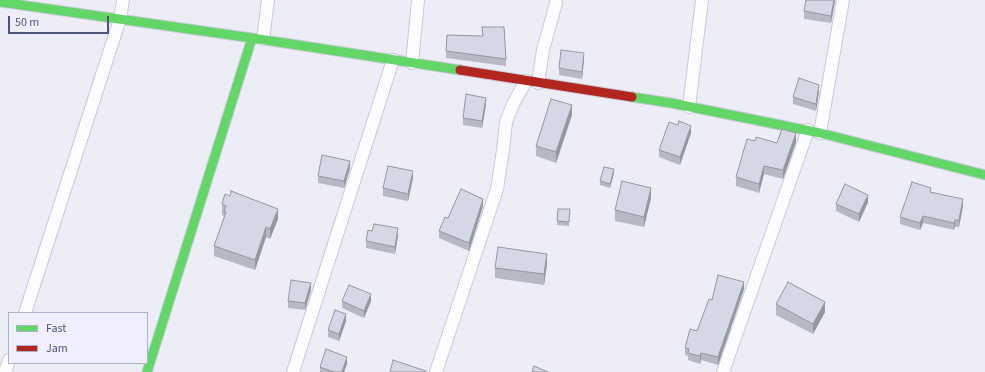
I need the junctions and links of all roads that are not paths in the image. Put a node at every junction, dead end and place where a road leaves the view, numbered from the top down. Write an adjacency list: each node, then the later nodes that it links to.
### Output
1 (123, 0): 8 (street)
2 (268, 0): 9 (street)
3 (418, 0): 11 (street)
4 (702, 0): 13 (street)
5 (844, 0): 15 (street)
6 (0, 2): 8 (street)
7 (556, 3): 12 (street)
8 (120, 19): 9 (street); 17 (street)
9 (257, 38): 10 (street); 19 (street)
10 (393, 60): 11 (street); 20 (street)
11 (412, 63): 12 (street)
12 (532, 82): 13 (street); 21 (street)
13 (689, 107): 14 (street)
14 (808, 130): 15 (street); 18 (street)
15 (820, 133): 16 (street)
16 (985, 175)
17 (25, 312)
18 (727, 370)
19 (147, 372)
20 (293, 372)
21 (436, 372)

